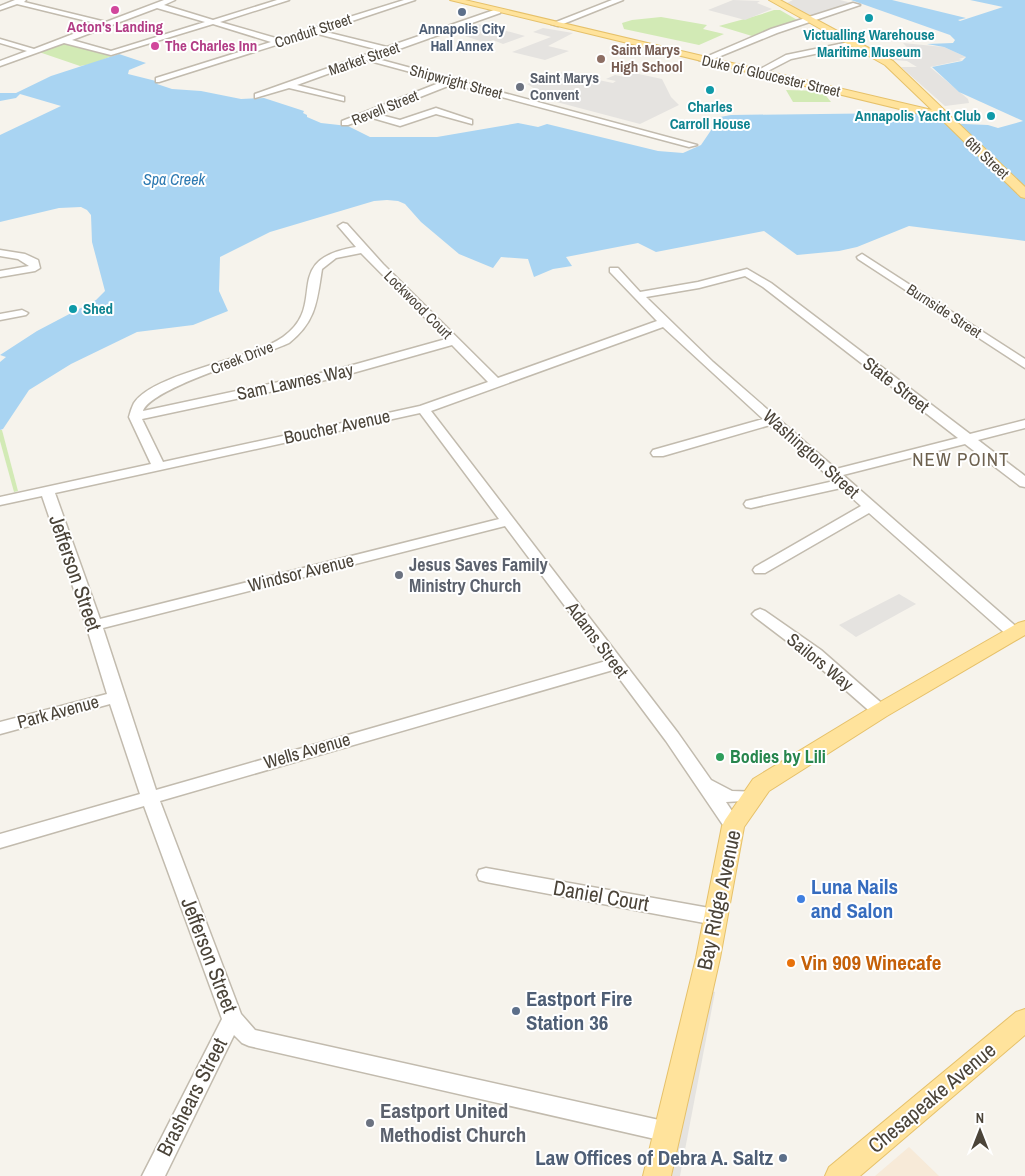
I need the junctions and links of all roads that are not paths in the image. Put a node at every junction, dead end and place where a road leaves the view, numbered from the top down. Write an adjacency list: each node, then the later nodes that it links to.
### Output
1 (139, 0): 9 (street)
2 (171, 0): 9 (street)
3 (285, 0): 14 (street)
4 (410, 0): 17 (street, Conduit Street)
5 (454, 0): 12 (main road, Duke of Gloucester Street)
6 (619, 0): 16 (street)
7 (773, 0): 13 (main road, 6th Street)
8 (19, 1): 11 (street); 15 (street)
9 (156, 5): 14 (street); 15 (street)
10 (856, 5): 13 (street)
11 (0, 8)
12 (498, 10): 16 (main road, Duke of Gloucester Street); 23 (street, Market Street)
13 (809, 20): 21 (main road, 6th Street); 25 (street)
14 (214, 22): 18 (street); 20 (street)
15 (107, 24): 18 (street)
16 (555, 24): 25 (main road, Duke of Gloucester Street)
17 (315, 31): 20 (street, Conduit Street); 23 (street)
18 (64, 40): 22 (street)
19 (0, 41): 22 (street)
20 (280, 42): 28 (street, Conduit Street)
21 (854, 43): 27 (street); 34 (main road, 6th Street)
22 (34, 50): 26 (street)
23 (388, 50): 24 (street, Market Street)
24 (366, 58): 29 (street, Shipwright Street); 30 (street, Market Street)
25 (703, 60): 27 (main road, Duke of Gloucester Street)
26 (0, 64)
27 (758, 73): 34 (main road, Duke of Gloucester Street)
28 (159, 80)
29 (453, 81): 33 (street, Revell Street); 37 (street, Shipwright Street)
30 (289, 85): 31 (street, Market Street); 32 (street)
31 (258, 96)
32 (341, 99)
33 (369, 114): 35 (street); 36 (street, Revell Street)
34 (946, 119): 38 (main road, 6th Street)
35 (469, 122)
36 (346, 123)
37 (692, 145)
38 (1025, 194)
39 (343, 226): 40 (street, Lockwood Court)
40 (364, 249): 49 (street, Lockwood Court); 53 (street, Creek Drive)
41 (0, 253): 44 (street)
42 (862, 257): 50 (street, Burnside Street)
43 (614, 270): 45 (street, Washington Street)
44 (0, 274)
45 (638, 296): 48 (street, Washington Street); 56 (street, State Street)
46 (22, 313): 47 (street)
47 (0, 317)
48 (665, 322): 51 (street, Boucher Avenue); 54 (street, Washington Street)
49 (453, 341): 51 (street, Lockwood Court); 53 (street, Sam Lawnes Way)
50 (1025, 364)
51 (495, 382): 52 (street, Boucher Avenue)
52 (423, 409): 58 (street, Boucher Avenue); 66 (street, Adams Street)
53 (135, 417): 58 (street)
54 (773, 420): 57 (street); 59 (street, Washington Street)
55 (1025, 424): 56 (street)
56 (967, 440): 59 (street); 61 (street, State Street)
57 (658, 453)
58 (158, 466): 62 (street, Boucher Avenue)
59 (833, 474): 60 (street, Washington Street)
60 (844, 483): 64 (street); 65 (street, Washington Street)
61 (1025, 483)
62 (47, 490): 63 (street, Boucher Avenue); 69 (street, Jefferson Street)
63 (0, 501)
64 (751, 504)
65 (870, 507): 67 (street); 70 (street, Washington Street)
66 (508, 522): 69 (street, Windsor Avenue); 71 (street, Adams Street)
67 (760, 570)
68 (760, 614): 73 (street, Sailors Way)
69 (94, 625): 72 (street, Jefferson Street)
70 (1019, 630): 73 (main road, Bay Ridge Avenue)
71 (615, 664): 75 (street, Adams Street); 77 (street, Wells Avenue)
72 (116, 697): 74 (street, Park Avenue); 77 (street, Jefferson Street)
73 (880, 711): 76 (main road, Bay Ridge Avenue)
74 (0, 728)
75 (700, 781): 76 (street); 78 (street, Adams Street)
76 (754, 796): 78 (main road, Bay Ridge Avenue)
77 (150, 797): 79 (street, Wells Avenue); 82 (street, Jefferson Street)
78 (732, 826): 81 (main road, Bay Ridge Avenue)
79 (0, 841)
80 (486, 875): 81 (street, Daniel Court)
81 (715, 917): 84 (main road, Bay Ridge Avenue)
82 (232, 1019): 84 (street, Jefferson Street); 85 (street, Brashears Street)
83 (1021, 1029): 87 (main road, Chesapeake Avenue)
84 (668, 1132): 86 (main road, Bay Ridge Avenue)
85 (153, 1176)
86 (657, 1176)
87 (838, 1176)

